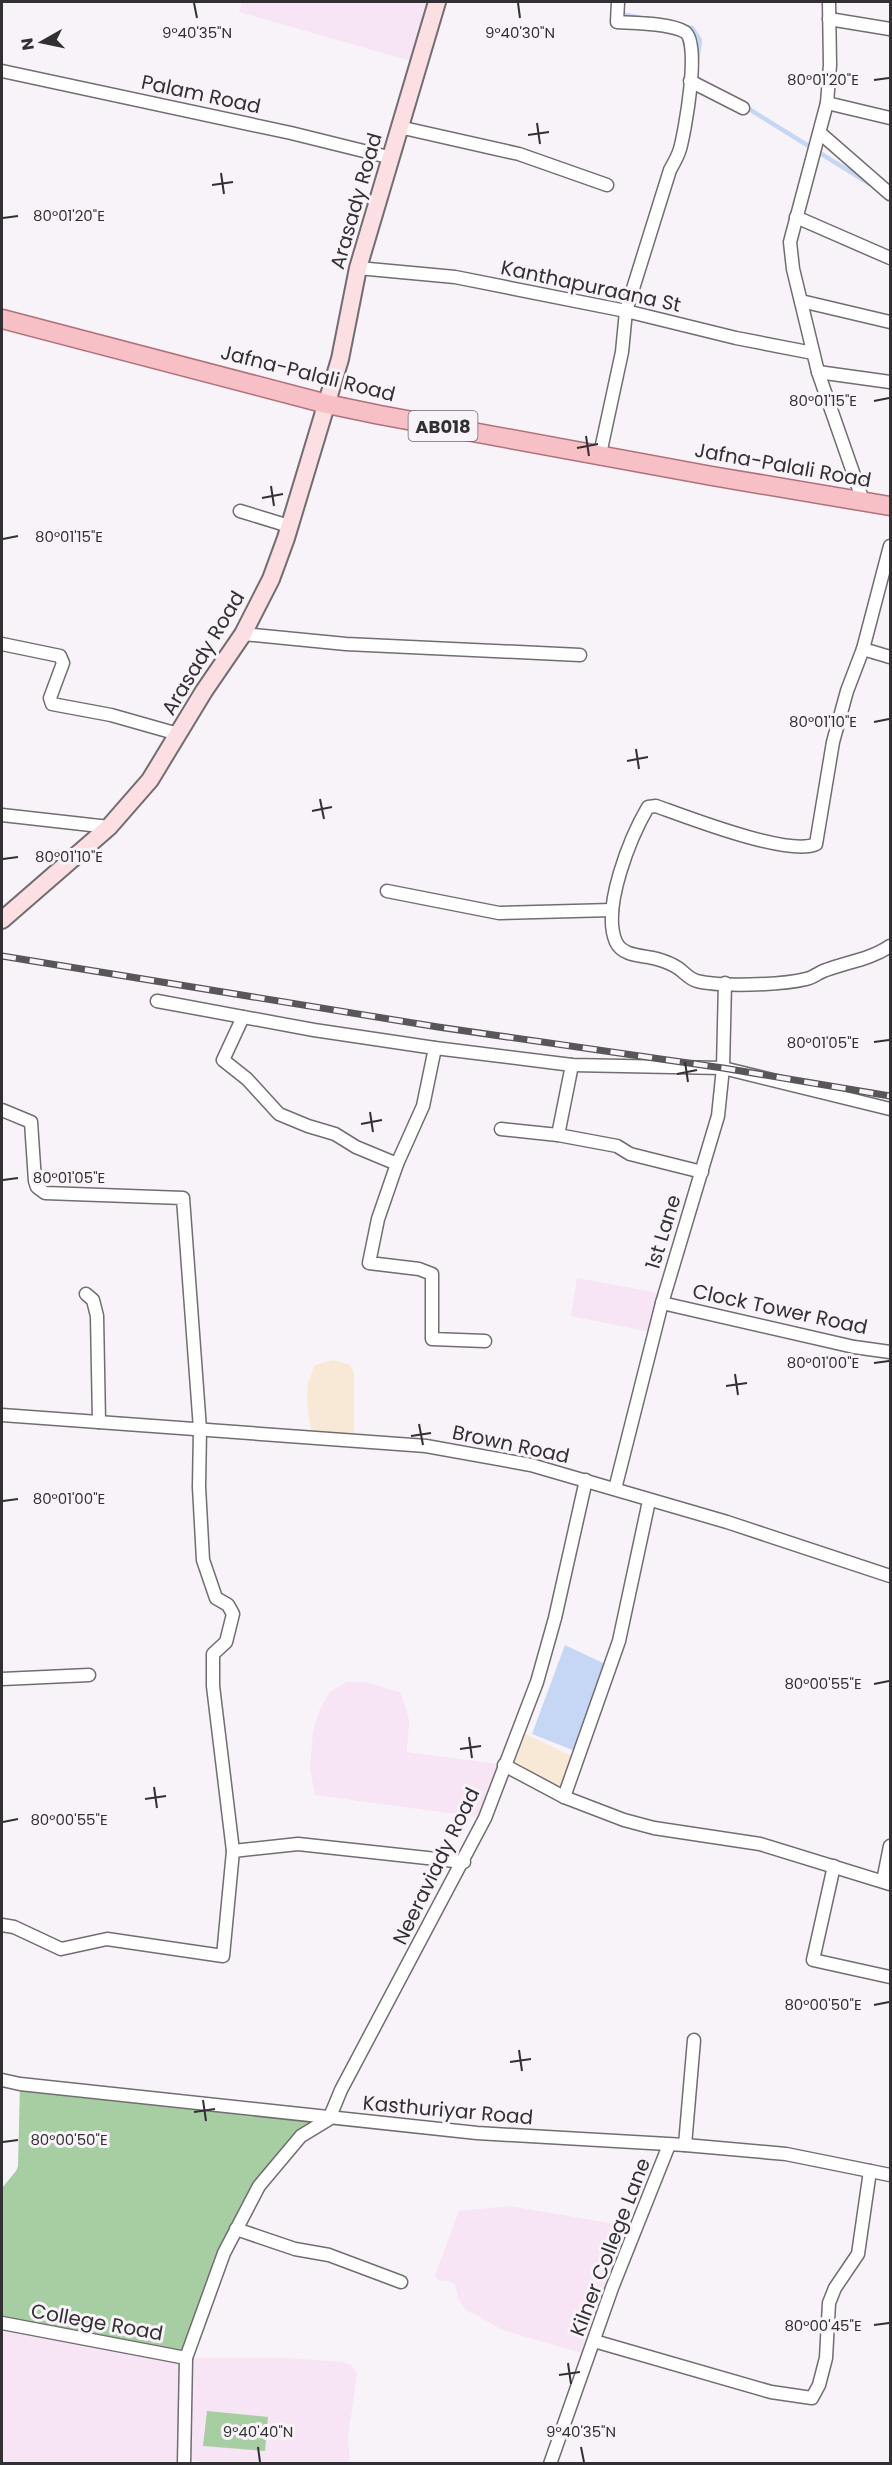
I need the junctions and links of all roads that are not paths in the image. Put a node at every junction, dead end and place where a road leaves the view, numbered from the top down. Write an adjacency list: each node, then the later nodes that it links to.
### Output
1 (437, 2): 11 (main road, Arasady Road)
2 (618, 2): 7 (street)
3 (829, 2): 4 (street)
4 (829, 19): 5 (street); 8 (street)
5 (891, 29)
6 (2, 71): 13 (street, Palam Road)
7 (690, 81): 9 (street); 20 (street)
8 (827, 103): 10 (street); 12 (street)
9 (743, 108)
10 (891, 118)
11 (399, 127): 13 (main road, Arasady Road); 14 (street)
12 (820, 132): 15 (street); 16 (street)
13 (392, 158): 18 (main road, Arasady Road)
14 (607, 185)
15 (891, 194)
16 (796, 217): 17 (street); 19 (street)
17 (891, 258)
18 (358, 268): 20 (street, Kanthapuraana St); 26 (main road, Arasady Road)
19 (801, 301): 22 (street); 23 (street)
20 (626, 311): 23 (street, Kanthapuraana St); 27 (street)
21 (2, 319): 26 (main road, Jafna-Palali Road / AB018)
22 (891, 322)
23 (813, 352): 24 (street)
24 (818, 372): 25 (street); 28 (street)
25 (891, 382)
26 (327, 404): 27 (main road, Jafna-Palali Road / AB018); 31 (main road, Arasady Road)
27 (600, 454): 28 (main road, Jafna-Palali Road / AB018)
28 (863, 501): 29 (main road, Jafna-Palali Road / AB018)
29 (891, 506)
30 (240, 511): 31 (street)
31 (289, 526): 33 (main road, Arasady Road)
32 (891, 546): 35 (street)
33 (243, 634): 36 (street); 38 (main road, Arasady Road)
34 (2, 644): 38 (street)
35 (863, 649): 37 (street); 42 (street)
36 (580, 656)
37 (891, 657)
38 (178, 734): 40 (main road, Arasady Road)
39 (2, 815): 40 (street)
40 (109, 827): 43 (main road, Arasady Road)
41 (387, 891): 42 (street)
42 (612, 910): 45 (street)
43 (2, 920)
44 (891, 946): 45 (street)
45 (725, 983): 50 (street, 1st Lane)
46 (157, 1000): 47 (street)
47 (243, 1017): 48 (street); 55 (street)
48 (435, 1048): 49 (street); 55 (street)
49 (572, 1065): 50 (street); 54 (street)
50 (723, 1068): 51 (street); 56 (street, 1st Lane)
51 (891, 1109)
52 (2, 1110): 63 (street)
53 (501, 1129): 54 (street)
54 (558, 1135): 56 (street)
55 (397, 1164): 59 (street)
56 (702, 1172): 58 (street, 1st Lane)
57 (86, 1294): 62 (street)
58 (662, 1303): 60 (street, Clock Tower Road); 65 (street, 1st Lane)
59 (485, 1341)
60 (891, 1352)
61 (2, 1414): 62 (street, Brown Road)
62 (99, 1422): 63 (street, Brown Road)
63 (200, 1429): 64 (street, Brown Road); 73 (street)
64 (586, 1480): 65 (street, Brown Road); 70 (street, Neeraviady Road)
65 (615, 1490): 66 (street, Brown Road)
66 (649, 1501): 67 (street, Brown Road); 71 (street)
67 (891, 1576)
68 (89, 1675): 69 (street)
69 (2, 1679)
70 (504, 1766): 71 (street); 74 (street, Neeraviady Road)
71 (564, 1797): 75 (street)
72 (891, 1846): 76 (street)
73 (233, 1851): 74 (street); 77 (street)
74 (464, 1862): 81 (street, Neeraviady Road)
75 (834, 1866): 76 (street); 78 (street)
76 (886, 1882)
77 (2, 1925)
78 (891, 1977)
79 (693, 2040): 83 (street)
80 (2, 2080): 81 (street, Kasthuriyar Road)
81 (329, 2119): 82 (street, Kasthuriyar Road); 86 (street)
82 (669, 2145): 83 (street, Kasthuriyar Road); 89 (street, Kilner College Lane)
83 (685, 2145): 84 (street, Kasthuriyar Road)
84 (870, 2171): 85 (street, Kasthuriyar Road); 89 (street)
85 (891, 2175)
86 (236, 2229): 87 (street); 90 (street)
87 (401, 2282)
88 (2, 2323): 90 (street, College Road)
89 (594, 2341): 92 (street, Kilner College Lane)
90 (186, 2358): 91 (street)
91 (184, 2463)
92 (550, 2463)

